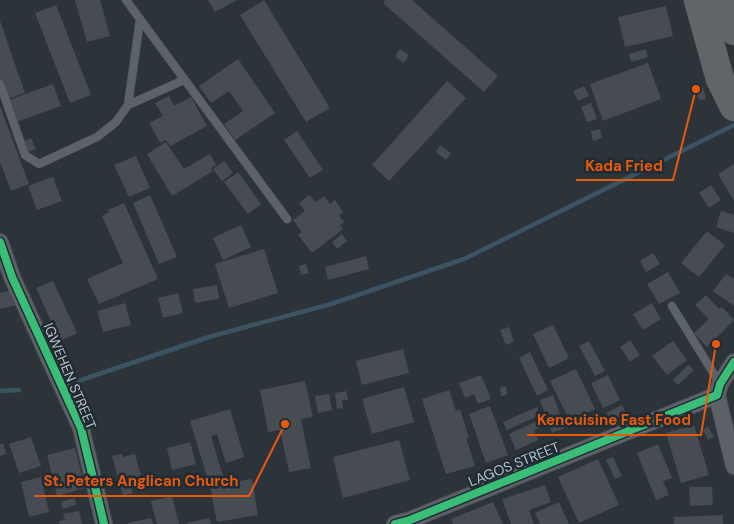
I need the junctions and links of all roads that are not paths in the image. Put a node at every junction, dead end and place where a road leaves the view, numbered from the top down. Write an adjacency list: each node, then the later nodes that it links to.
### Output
1 (126, 0): 4 (lane)
2 (698, 0): 9 (highway)
3 (726, 0): 5 (highway)
4 (140, 20): 6 (lane); 8 (lane)
5 (734, 30)
6 (184, 80): 8 (lane); 10 (lane)
7 (0, 84): 8 (lane)
8 (128, 105)
9 (734, 106)
10 (287, 218)
11 (0, 242): 12 (street, IGWEHEN STREET)
12 (6, 278): 17 (street, IGWEHEN STREET)
13 (672, 306): 15 (lane)
14 (734, 362): 15 (street)
15 (718, 389): 16 (street); 18 (street, LAGOS STREET)
16 (734, 466)
17 (104, 524)
18 (395, 524)

